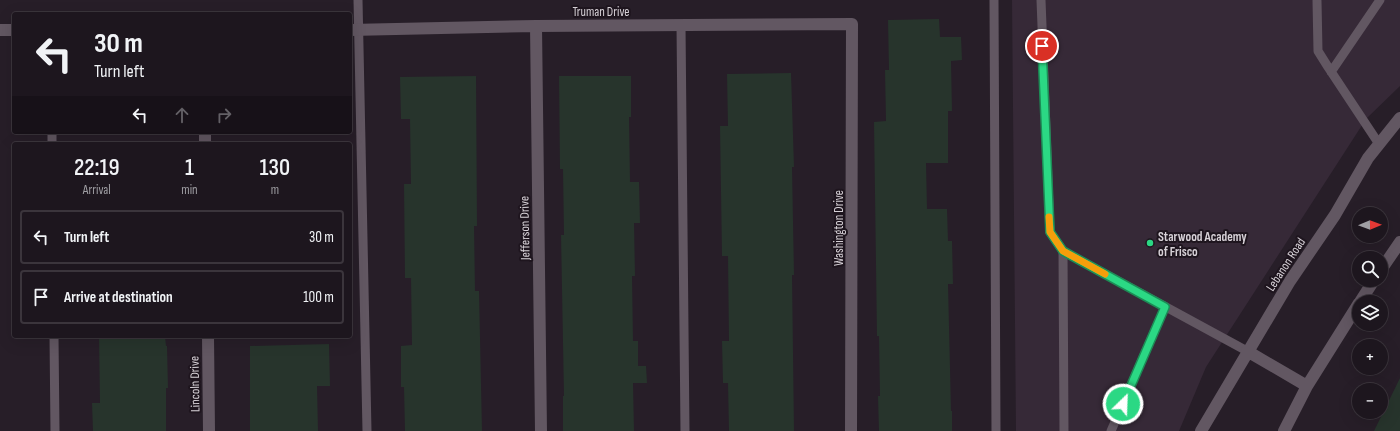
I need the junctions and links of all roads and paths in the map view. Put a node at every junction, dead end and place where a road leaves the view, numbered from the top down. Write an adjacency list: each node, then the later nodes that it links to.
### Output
1 (358, 0): 11 (lane)
2 (994, 0): 30 (lane)
3 (1041, 0): 16 (lane)
4 (1380, 0): 12 (lane)
5 (1317, 1): 12 (lane)
6 (852, 24): 7 (street, Truman Drive); 29 (street, Washington Drive)
7 (681, 25): 8 (street, Truman Drive); 28 (lane)
8 (536, 26): 11 (street, Truman Drive); 27 (street, Jefferson Drive)
9 (0, 30): 10 (street)
10 (12, 30)
11 (354, 30): 26 (lane)
12 (1331, 72): 14 (lane)
13 (1400, 118): 14 (street, Lebanon Road)
14 (1379, 144): 22 (street, Lebanon Road)
15 (1400, 242): 17 (street)
16 (1063, 251): 18 (lane); 31 (lane)
17 (1388, 260)
18 (1165, 307): 22 (lane); 32 (lane)
19 (1352, 313): 23 (street)
20 (54, 338): 24 (lane)
21 (208, 338): 25 (street, Lincoln Drive)
22 (1247, 351): 23 (street); 33 (street, Lebanon Road)
23 (1307, 386): 34 (street)
24 (55, 431)
25 (209, 431)
26 (367, 431)
27 (540, 431)
28 (685, 431)
29 (851, 431)
30 (996, 431)
31 (1064, 431)
32 (1111, 431)
33 (1201, 431)
34 (1284, 431)

